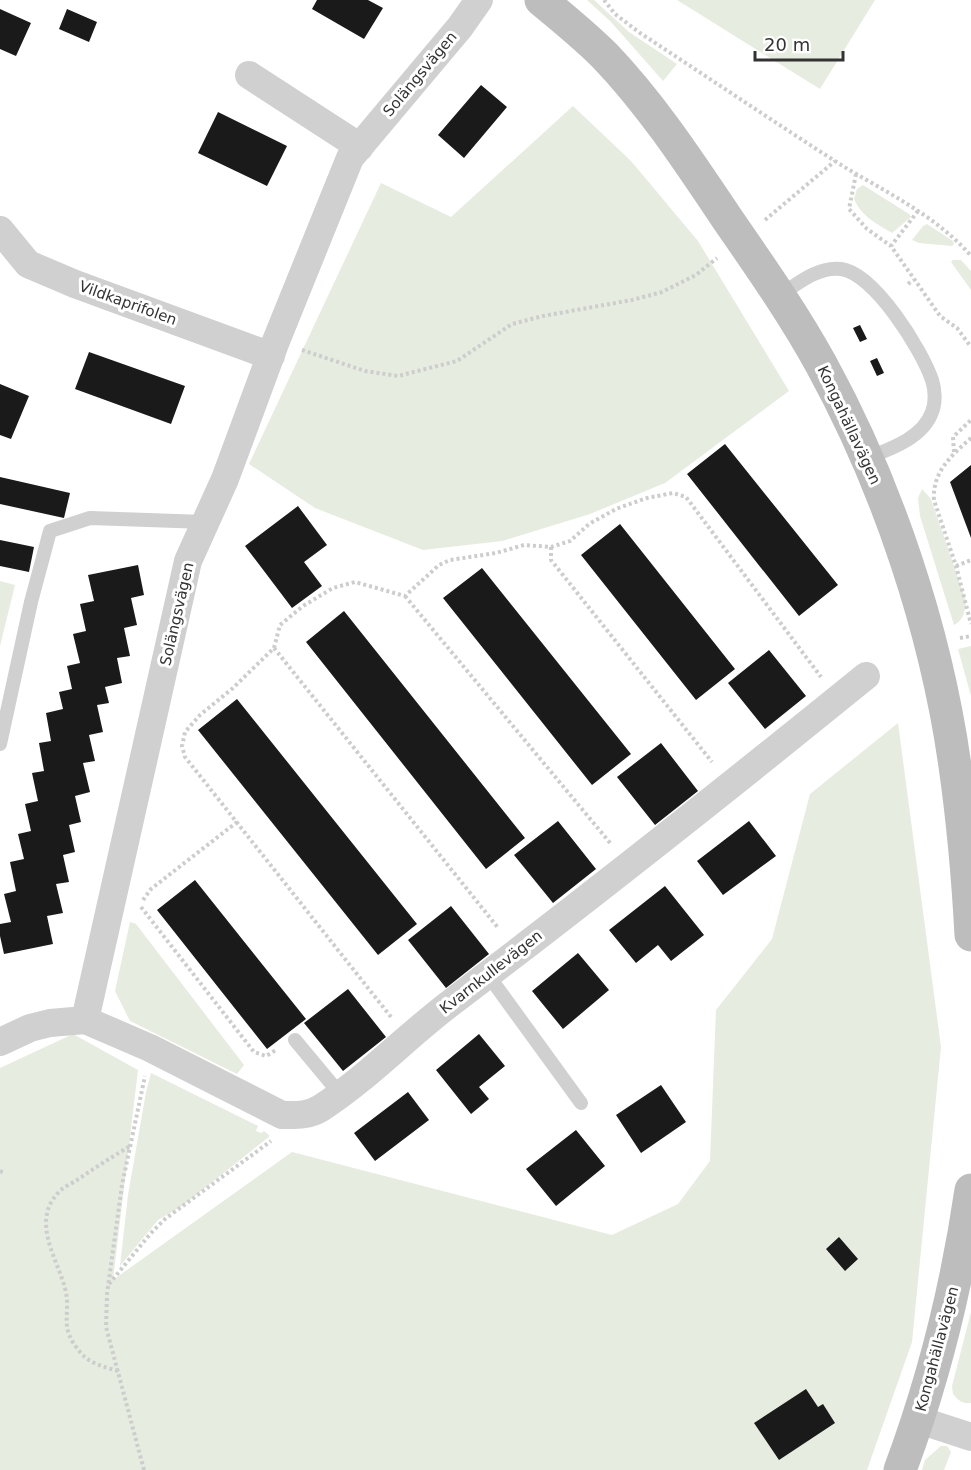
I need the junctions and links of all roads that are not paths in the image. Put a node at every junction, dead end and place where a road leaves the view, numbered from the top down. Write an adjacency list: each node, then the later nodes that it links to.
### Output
1 (479, 0): 4 (street, Solängsvägen)
2 (541, 0): 6 (street, Kongahällavägen)
3 (249, 75): 4 (street)
4 (360, 147): 7 (street, Solängsvägen)
5 (0, 230): 7 (street, Vildkaprifolen)
6 (779, 296): 8 (street, Kongahällavägen); 8 (lane)
7 (273, 349): 9 (street, Solängsvägen)
8 (867, 458): 12 (street, Kongahällavägen)
9 (205, 522): 11 (lane); 14 (street, Solängsvägen)
10 (866, 676): 13 (street, Kvarnkullevägen)
11 (0, 744)
12 (970, 916)
13 (488, 975): 17 (street, Kvarnkullevägen); 18 (lane)
14 (84, 1020): 16 (street); 17 (street, Kvarnkullevägen)
15 (295, 1040): 17 (lane)
16 (0, 1042)
17 (340, 1094)
18 (581, 1104)
19 (971, 1190): 20 (street, Kongahällavägen)
20 (919, 1420): 21 (street); 22 (street, Kongahällavägen)
21 (971, 1437)
22 (900, 1470)

